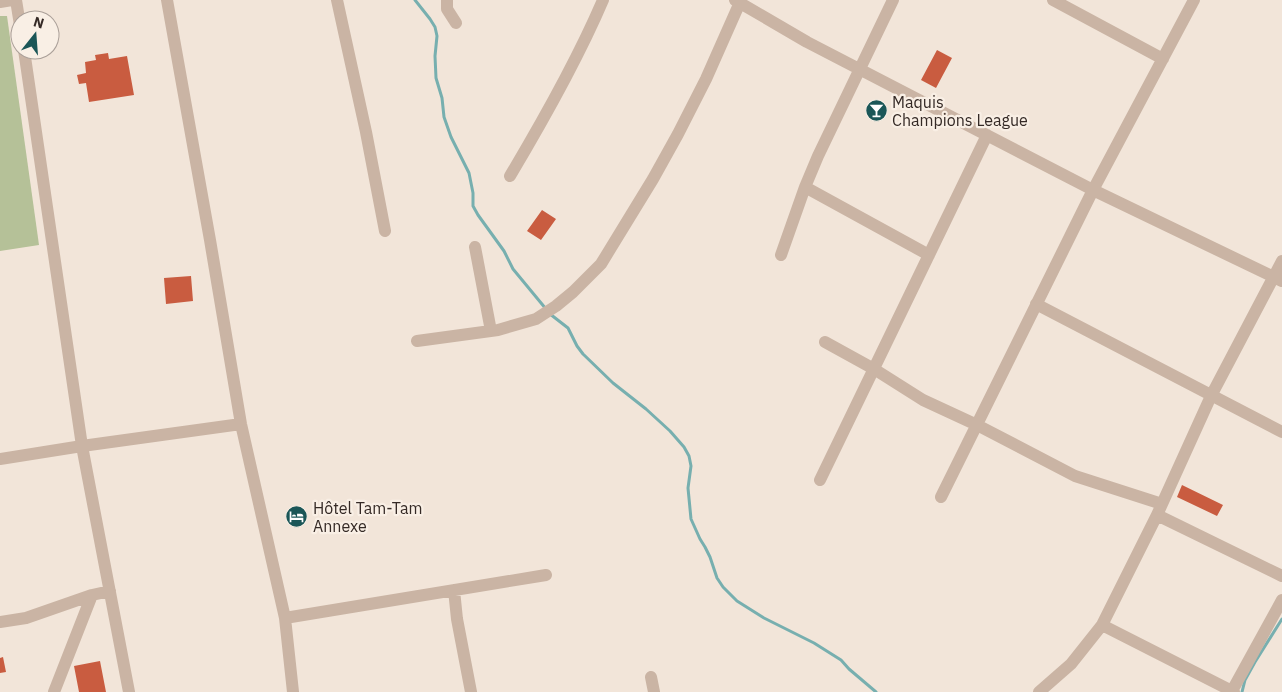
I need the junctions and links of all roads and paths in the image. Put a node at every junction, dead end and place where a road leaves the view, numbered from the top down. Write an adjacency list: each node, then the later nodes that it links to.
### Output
1 (12, 0): 10 (street)
2 (167, 0): 31 (street)
3 (337, 0): 19 (street)
4 (447, 0): 11 (street)
5 (603, 0): 16 (street)
6 (893, 0): 14 (street)
7 (1053, 0): 12 (street)
8 (1194, 0): 12 (street)
9 (739, 1): 14 (street); 26 (street)
10 (0, 2)
11 (456, 23)
12 (1163, 59): 18 (street)
13 (25, 60): 34 (street)
14 (860, 69): 15 (street); 17 (street)
15 (987, 136): 18 (street); 22 (street)
16 (510, 176)
17 (805, 187): 21 (street); 22 (street)
18 (1094, 190): 24 (street); 25 (street)
19 (385, 231)
20 (475, 247): 26 (street)
21 (781, 255)
22 (929, 255): 29 (street)
23 (1282, 261): 24 (street)
24 (1278, 279): 30 (street)
25 (1036, 304): 30 (street); 32 (street)
26 (491, 331): 27 (street)
27 (417, 341)
28 (825, 342): 29 (street)
29 (874, 369): 32 (street); 36 (street)
30 (1211, 396): 33 (street); 38 (street)
31 (241, 424): 34 (street); 45 (street)
32 (977, 425): 37 (street); 38 (street)
33 (1282, 432)
34 (82, 446): 35 (street); 42 (street)
35 (0, 459)
36 (820, 480)
37 (941, 497)
38 (1159, 509): 40 (street); 47 (street)
39 (546, 575): 41 (street)
40 (1282, 576)
41 (454, 590): 45 (street); 53 (street)
42 (110, 591): 43 (street); 51 (street)
43 (92, 595): 46 (street); 50 (street)
44 (1282, 600): 49 (street)
45 (285, 618): 52 (street)
46 (0, 622)
47 (1102, 625): 49 (street); 55 (street)
48 (651, 677): 54 (street)
49 (1233, 691)
50 (54, 692)
51 (129, 692)
52 (294, 692)
53 (471, 692)
54 (654, 692)
55 (1039, 692)

